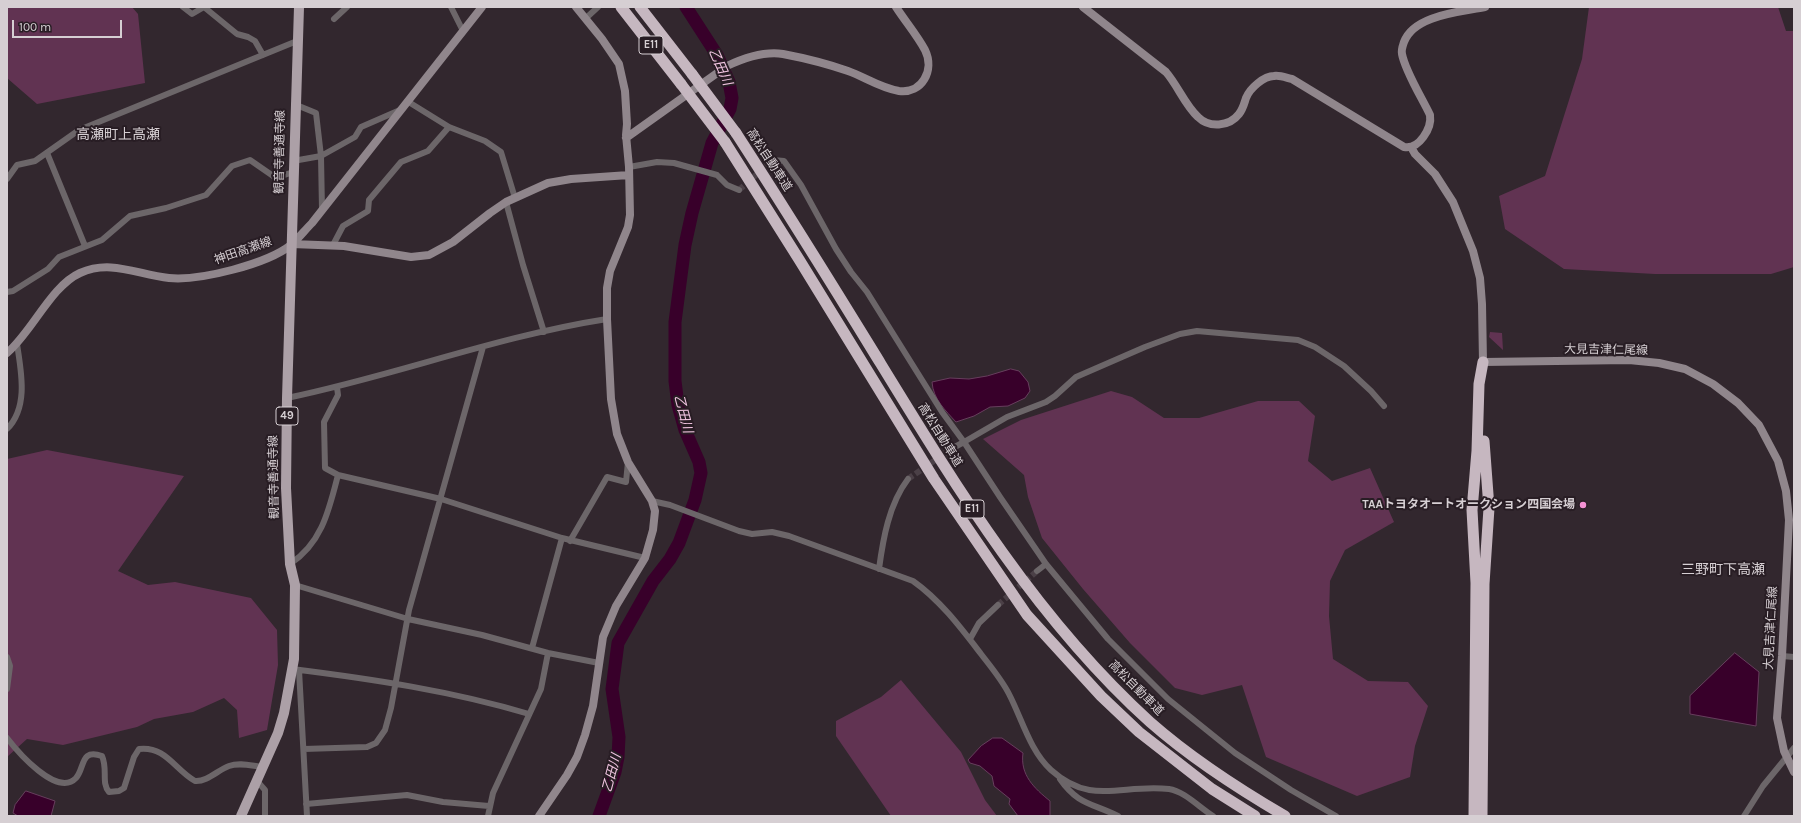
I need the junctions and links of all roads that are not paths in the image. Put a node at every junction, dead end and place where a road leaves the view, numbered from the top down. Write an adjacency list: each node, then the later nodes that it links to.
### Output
1 (183, 7): 2 (street)
2 (204, 7): 18 (street)
3 (299, 7): 17 (main road, 観音寺善通寺線 / 49)
4 (347, 7): 14 (street)
5 (451, 7): 16 (street)
6 (482, 7): 16 (street, 神田高瀬線)
7 (576, 7): 15 (street)
8 (598, 7): 15 (street)
9 (621, 7): 94 (highway, E11, bridge)
10 (640, 7): 95 (highway, 高松自動車道 / E11, bridge)
11 (896, 7): 23 (street)
12 (1083, 7): 24 (street)
13 (1485, 7): 24 (street)
14 (334, 19)
15 (585, 19): 23 (street)
16 (463, 31): 19 (street, 神田高瀬線)
17 (297, 41): 18 (street); 20 (main road, 観音寺善通寺線 / 49)
18 (263, 55): 25 (street)
19 (407, 101): 21 (street, 神田高瀬線); 22 (street)
20 (294, 104): 26 (street); 28 (main road, 観音寺善通寺線 / 49)
21 (400, 110): 26 (street); 34 (street, 神田高瀬線)
22 (449, 127): 32 (street); 36 (street)
23 (626, 138): 29 (street)
24 (1411, 147): 44 (street)
25 (47, 153): 30 (street); 37 (street)
26 (321, 156): 28 (street); 34 (street)
27 (772, 160): 49 (street)
28 (293, 166): 35 (main road, 観音寺善通寺線 / 49); 37 (street)
29 (629, 171): 31 (street); 32 (street); 39 (street)
30 (7, 179)
31 (739, 190)
32 (515, 198): 33 (street)
33 (506, 202): 36 (street); 40 (street)
34 (322, 210): 35 (street, 神田高瀬線)
35 (292, 244): 36 (street); 41 (street, 神田高瀬線); 46 (main road, 観音寺善通寺線 / 49)
36 (333, 245)
37 (85, 246): 38 (street)
38 (7, 292)
39 (607, 319): 40 (street); 51 (street)
40 (544, 332): 42 (street)
41 (17, 344): 43 (street, 神田高瀬線); 48 (street)
42 (483, 347): 45 (street); 54 (street)
43 (7, 353)
44 (1483, 362): 69 (street, 大見吉津仁尾線); 97 (highway); 98 (highway)
45 (338, 387): 46 (street); 52 (street)
46 (287, 398): 59 (main road, 観音寺善通寺線 / 49)
47 (1384, 406): 49 (street)
48 (7, 429)
49 (964, 442): 50 (street); 60 (street)
50 (951, 449)
51 (628, 462): 55 (street); 57 (street)
52 (338, 475): 54 (street); 59 (street)
53 (908, 479): 61 (street)
54 (441, 499): 56 (street); 65 (street)
55 (652, 501): 58 (street); 61 (street)
56 (562, 538): 57 (street); 67 (street)
57 (570, 541): 58 (street)
58 (645, 558): 72 (street)
59 (290, 564): 63 (main road, 観音寺善通寺線 / 49)
60 (1046, 564): 62 (street); 96 (street)
61 (879, 569): 66 (street)
62 (1037, 571)
63 (295, 584): 65 (street); 73 (main road, 観音寺善通寺線 / 49)
64 (998, 605): 66 (street)
65 (408, 619): 67 (street); 74 (street)
66 (970, 639): 83 (street)
67 (532, 648): 68 (street)
68 (548, 653): 72 (street); 76 (street)
69 (1782, 656): 70 (street); 80 (street, 大見吉津仁尾線)
70 (1794, 657)
71 (7, 658): 75 (street)
72 (599, 663): 91 (street)
73 (296, 670): 74 (street); 79 (street); 81 (main road, 観音寺善通寺線 / 49)
74 (395, 684): 76 (street); 79 (street)
75 (7, 689)
76 (529, 714): 86 (street)
77 (7, 738): 81 (street)
78 (1794, 748): 80 (street)
79 (304, 749): 85 (street)
80 (1787, 757): 82 (street, 大見吉津仁尾線); 99 (street)
81 (263, 767): 84 (main road, 観音寺善通寺線 / 49)
82 (1794, 772)
83 (1058, 776): 92 (street); 93 (street)
84 (257, 782): 87 (main road, 観音寺善通寺線 / 49); 88 (street)
85 (306, 804): 86 (street); 89 (street)
86 (489, 806): 90 (street)
87 (241, 816)
88 (265, 816)
89 (307, 816)
90 (488, 816)
91 (539, 816)
92 (1118, 816)
93 (1213, 816)
94 (1255, 816)
95 (1285, 816)
96 (1335, 816)
97 (1474, 816)
98 (1482, 816)
99 (1744, 816)

